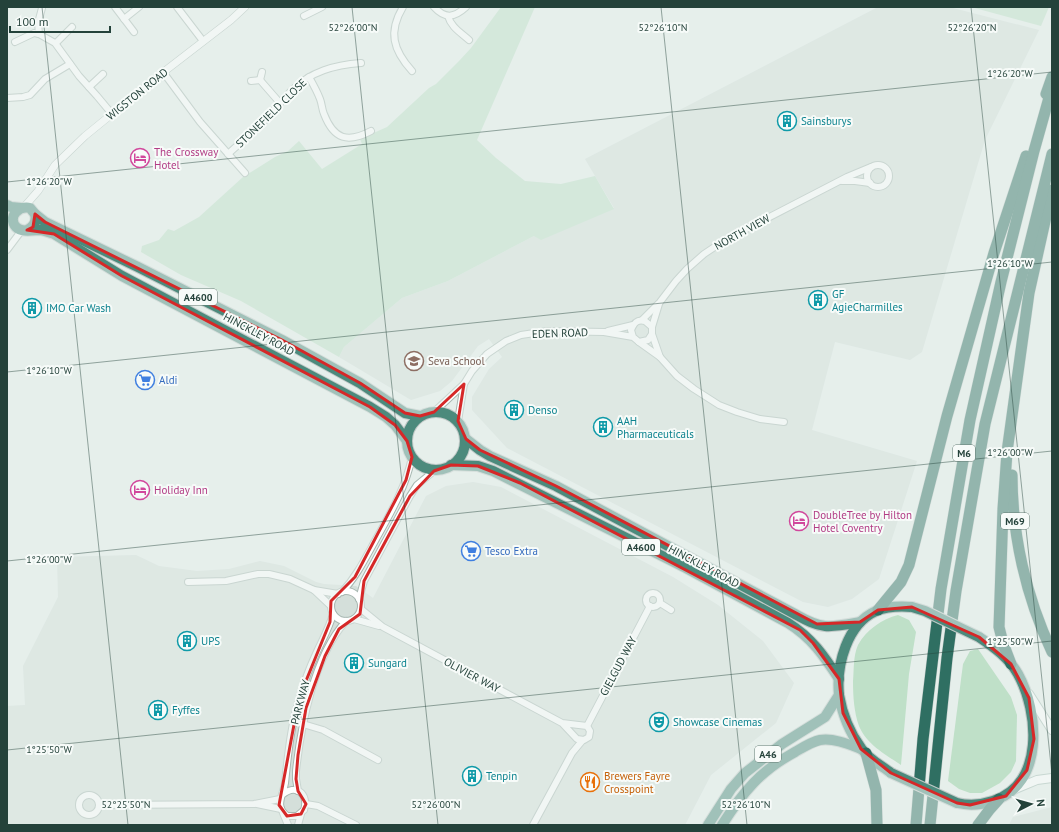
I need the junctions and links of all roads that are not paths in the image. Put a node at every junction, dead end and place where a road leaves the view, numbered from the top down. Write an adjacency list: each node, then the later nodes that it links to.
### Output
1 (115, 7): 12 (street)
2 (138, 7): 12 (street)
3 (177, 7): 17 (street)
4 (246, 7): 17 (street, WIGSTON ROAD)
5 (322, 7): 10 (street)
6 (403, 7): 22 (street)
7 (434, 7): 11 (street)
8 (466, 7): 11 (street)
9 (42, 8): 15 (street)
10 (304, 16)
11 (448, 16): 16 (street)
12 (124, 19): 14 (street)
13 (72, 27): 19 (street)
14 (134, 32)
15 (39, 34): 18 (street); 19 (street)
16 (469, 40)
17 (203, 41): 23 (street, WIGSTON ROAD)
18 (15, 42)
19 (56, 43): 21 (street)
20 (361, 63): 26 (street, STONEFIELD CLOSE)
21 (70, 64): 30 (street); 32 (street)
22 (412, 71)
23 (163, 72): 34 (street, WIGSTON ROAD); 36 (street)
24 (262, 72): 28 (street)
25 (103, 74): 30 (street)
26 (309, 77): 33 (street, STONEFIELD CLOSE); 35 (street)
27 (1052, 77): 78 (highway)
28 (260, 80): 29 (street); 33 (street)
29 (252, 81)
30 (89, 87): 34 (street)
31 (1052, 87): 116 (highway, M6)
32 (7, 98)
33 (280, 103): 36 (street, STONEFIELD CLOSE)
34 (112, 114): 43 (street, WIGSTON ROAD)
35 (371, 131)
36 (228, 154): 39 (street)
37 (1052, 154): 117 (highway, M6)
38 (871, 167): 40 (street, NORTH VIEW); 41 (street); 41 (street)
39 (245, 173)
40 (840, 182): 41 (street, NORTH VIEW); 49 (street, NORTH VIEW)
41 (870, 183)
42 (1052, 190): 59 (highway)
43 (38, 191): 45 (street, WIGSTON ROAD); 46 (street, WIGSTON ROAD)
44 (7, 205): 45 (highway, A4600)
45 (23, 207): 46 (highway, A4600); 47 (highway)
46 (35, 213): 47 (highway); 61 (highway, HINCKLEY ROAD / A4600)
47 (17, 226): 48 (street); 65 (highway, HINCKLEY ROAD / A4600)
48 (7, 250)
49 (660, 302): 50 (street); 52 (street)
50 (642, 320): 51 (street); 52 (street)
51 (633, 325): 53 (street); 55 (street)
52 (652, 327): 54 (street)
53 (604, 332): 55 (street); 58 (street, EDEN ROAD)
54 (652, 334): 56 (street); 57 (street)
55 (633, 337): 56 (street)
56 (639, 342): 57 (street)
57 (660, 357): 63 (street)
58 (464, 384): 60 (street, EDEN ROAD); 62 (street, EDEN ROAD)
59 (1017, 384): 84 (highway, M69); 85 (highway)
60 (434, 412): 61 (highway); 62 (highway)
61 (420, 416): 65 (highway)
62 (458, 421): 64 (highway)
63 (784, 422)
64 (466, 439): 67 (highway); 82 (highway, HINCKLEY ROAD / A4600)
65 (408, 441): 66 (highway)
66 (412, 457): 68 (highway); 71 (street)
67 (451, 465): 68 (highway); 86 (highway, HINCKLEY ROAD / A4600)
68 (434, 470): 72 (street)
69 (188, 582): 70 (street)
70 (314, 590): 71 (street); 74 (street)
71 (340, 593): 72 (street); 74 (street)
72 (359, 599): 76 (street)
73 (660, 603): 75 (street); 75 (street, GIELGUD WAY); 77 (street)
74 (330, 606): 79 (street)
75 (650, 606): 92 (street, GIELGUD WAY)
76 (361, 609): 80 (street); 83 (street, OLIVIER WAY)
77 (672, 610)
78 (878, 610): 82 (highway); 85 (highway, bridge)
79 (332, 614): 81 (street); 102 (street, PARKWAY)
80 (354, 619): 81 (street); 83 (street, OLIVIER WAY)
81 (346, 621): 90 (street, PARKWAY)
82 (860, 622): 86 (highway)
83 (383, 627): 89 (street, OLIVIER WAY)
84 (1052, 652)
85 (1011, 664): 87 (highway)
86 (839, 679): 88 (highway)
87 (1023, 685): 93 (main road); 100 (highway)
88 (840, 695): 96 (highway); 113 (highway, A46)
89 (562, 723): 91 (street, OLIVIER WAY); 94 (street, OLIVIER WAY)
90 (303, 724): 98 (street); 101 (street, PARKWAY)
91 (578, 725): 92 (street); 94 (street)
92 (587, 726): 95 (street)
93 (1052, 730)
94 (575, 736): 95 (street); 97 (street)
95 (582, 741): 97 (street)
96 (863, 751): 103 (highway, bridge); 114 (highway, A46); 115 (highway)
97 (572, 753): 112 (street)
98 (378, 760)
99 (1052, 778): 100 (main road)
100 (1013, 790): 103 (highway)
101 (298, 791): 102 (street); 105 (street)
102 (281, 797): 104 (street); 107 (street)
103 (999, 799): 118 (highway)
104 (254, 804): 106 (street); 107 (street)
105 (306, 804): 108 (street); 111 (street)
106 (99, 805)
107 (282, 811): 108 (street); 109 (street)
108 (301, 814): 110 (street)
109 (288, 825)
110 (298, 825)
111 (356, 825)
112 (533, 825)
113 (708, 825)
114 (722, 825)
115 (878, 825)
116 (916, 825)
117 (930, 825)
118 (978, 825)

